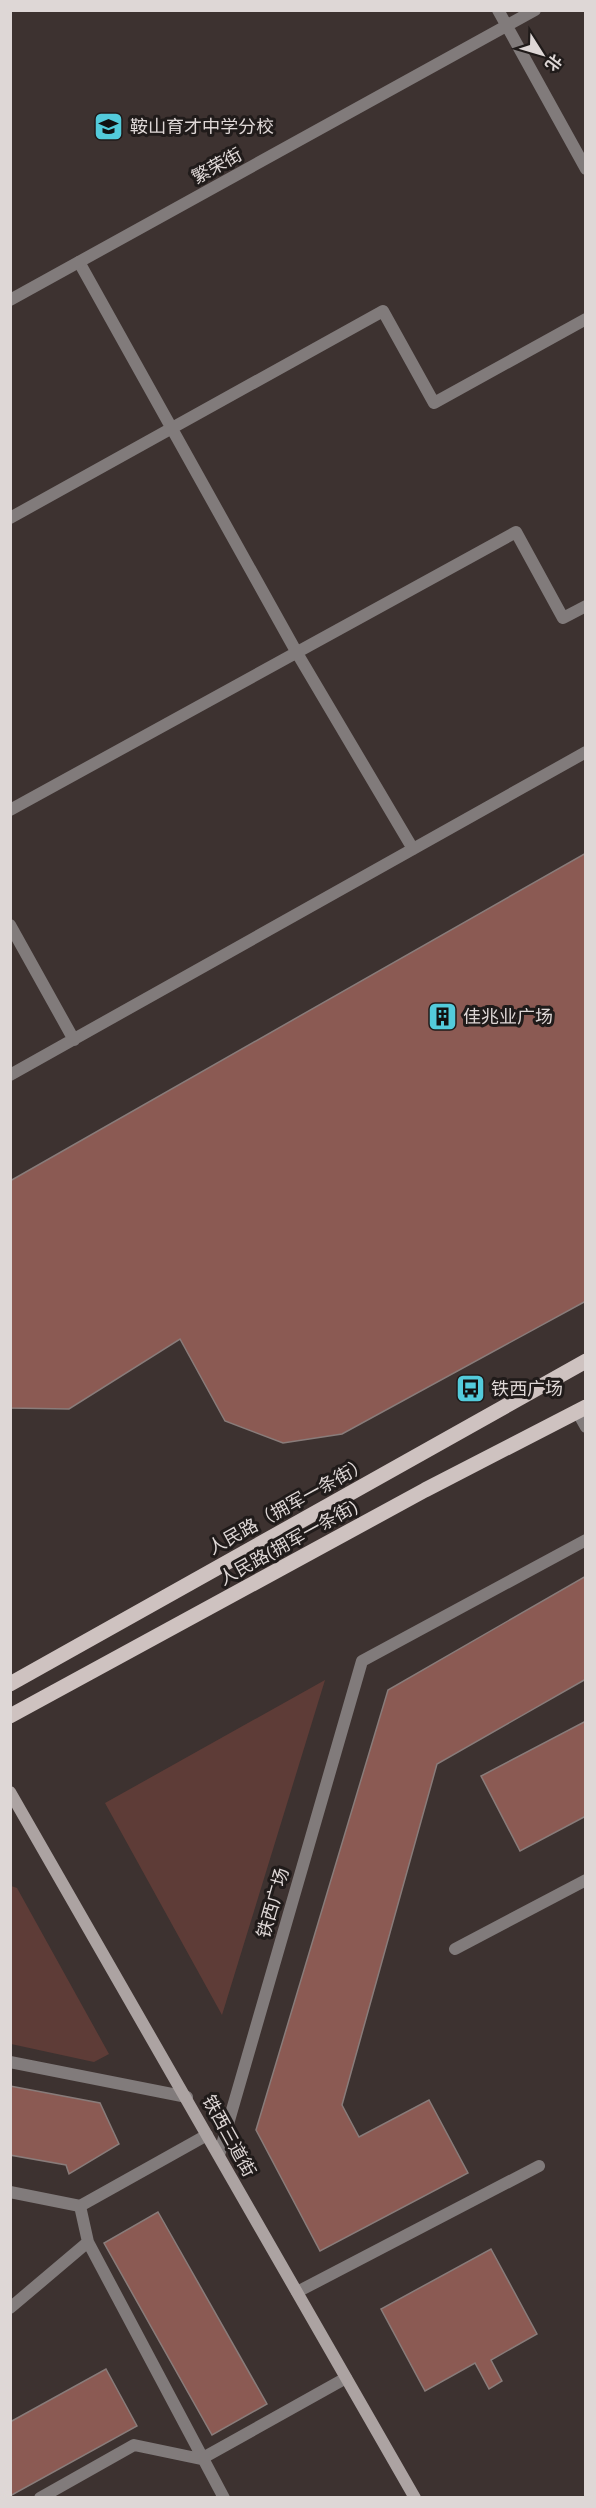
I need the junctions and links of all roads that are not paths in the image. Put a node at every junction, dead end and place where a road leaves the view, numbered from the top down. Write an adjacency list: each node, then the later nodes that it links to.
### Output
1 (498, 10): 3 (street)
2 (535, 10): 3 (street, 繁荣街)
3 (507, 26): 4 (street); 5 (street, 繁荣街)
4 (585, 169)
5 (79, 262): 6 (street, 繁荣街); 8 (street)
6 (10, 300)
7 (585, 320): 8 (street)
8 (172, 428): 9 (street); 11 (street)
9 (10, 518)
10 (585, 606): 11 (street)
11 (297, 653): 13 (street); 14 (street)
12 (585, 752): 14 (street)
13 (10, 810)
14 (413, 849): 16 (street)
15 (10, 924): 16 (street)
16 (74, 1040): 17 (street)
17 (10, 1075)
18 (585, 1361): 22 (main road, 人民路（拥军一条街）)
19 (581, 1409): 20 (street); 23 (main road, 人民路(拥军一条街))
20 (585, 1427)
21 (585, 1540): 30 (street, 铁西广场)
22 (10, 1684)
23 (10, 1716)
24 (10, 1792): 28 (main road, 铁西三道街)
25 (585, 1880): 26 (street)
26 (455, 1949)
27 (10, 2062): 28 (street)
28 (188, 2097): 29 (main road, 铁西三道街)
29 (207, 2136): 30 (main road, 铁西三道街); 33 (street)
30 (219, 2155): 35 (main road, 铁西三道街)
31 (539, 2166): 35 (street)
32 (10, 2192): 33 (street)
33 (80, 2206): 34 (street)
34 (88, 2241): 36 (street); 38 (street)
35 (297, 2292): 37 (main road, 铁西三道街)
36 (10, 2308)
37 (346, 2378): 38 (street); 41 (main road, 铁西三道街)
38 (201, 2459): 39 (street); 40 (street)
39 (40, 2498)
40 (224, 2498)
41 (415, 2498)

